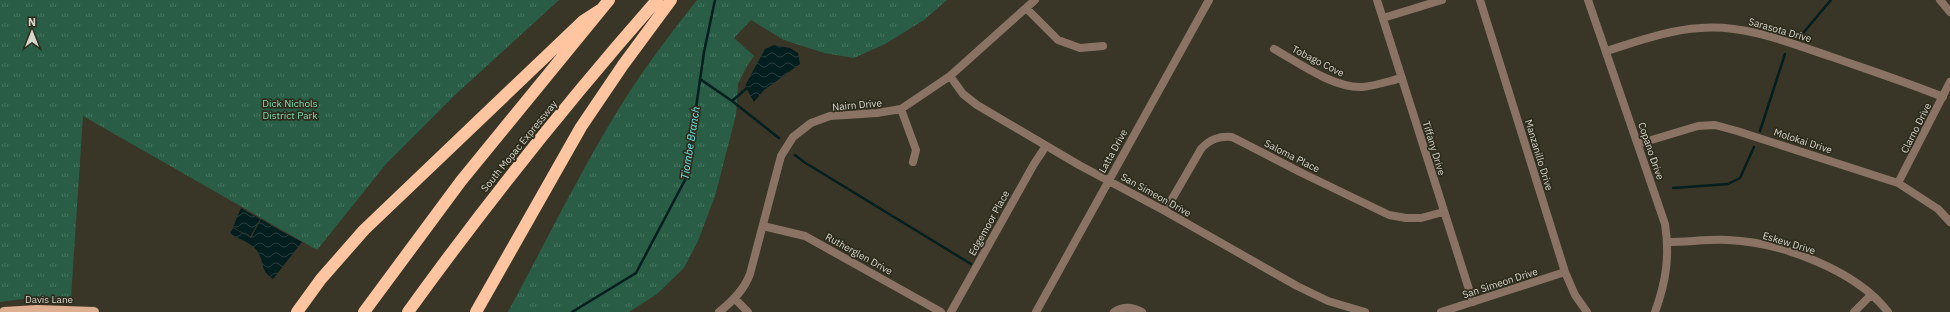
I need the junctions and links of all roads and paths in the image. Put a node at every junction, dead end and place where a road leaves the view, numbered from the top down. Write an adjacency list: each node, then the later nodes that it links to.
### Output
1 (609, 0): 12 (highway)
2 (657, 0): 41 (highway, South Mopac Expressway)
3 (671, 0): 42 (highway)
4 (1035, 0): 11 (street, Nairn Drive)
5 (1209, 0): 26 (street, Latta Drive)
6 (1377, 0): 14 (street, Tiffany Drive)
7 (1442, 0): 14 (street)
8 (1480, 0): 33 (street, Manzanillo Drive)
9 (1588, 0): 17 (street, Copano Drive)
10 (1940, 0): 13 (street)
11 (1026, 8): 15 (street); 18 (street, Nairn Drive)
12 (600, 10): 39 (highway); 40 (highway)
13 (1950, 12)
14 (1383, 18): 19 (street, Tiffany Drive)
15 (1103, 46)
16 (1274, 49): 19 (street, Tobago Cove)
17 (1606, 51): 21 (street, Sarasota Drive); 23 (street, Copano Drive)
18 (950, 76): 22 (street, Nairn Drive); 24 (street, San Simeon Drive)
19 (1402, 78): 29 (street, Tiffany Drive)
20 (1950, 82): 21 (street, Clarno Drive)
21 (1943, 97): 27 (street, Clarno Drive)
22 (901, 109): 25 (street); 31 (street, Nairn Drive)
23 (1638, 144): 27 (street, Molokai Drive); 32 (street, Copano Drive)
24 (1046, 146): 26 (street, San Simeon Drive); 46 (street, Edgemoor Place)
25 (913, 162)
26 (1108, 180): 28 (street, San Simeon Drive); 47 (street, Latta Drive)
27 (1898, 183): 30 (street, Molokai Drive)
28 (1165, 211): 29 (street, Saloma Place); 50 (street, San Simeon Drive)
29 (1443, 212): 36 (street, Tiffany Drive)
30 (1950, 222)
31 (763, 226): 35 (street, Nairn Drive); 45 (street, Rutherglen Drive)
32 (1668, 242): 34 (street, Eskew Drive); 53 (street, Copano Drive)
33 (1565, 272): 36 (street, San Simeon Drive); 52 (street, Manzanillo Drive)
34 (1871, 295): 54 (street); 55 (street, Eskew Drive)
35 (735, 299): 43 (street, Nairn Drive); 44 (street)
36 (1473, 302): 51 (street, San Simeon Drive)
37 (4, 312): 38 (main road, Davis Lane)
38 (94, 312)
39 (297, 312)
40 (364, 312)
41 (408, 312)
42 (476, 312)
43 (719, 312)
44 (748, 312)
45 (941, 312)
46 (951, 312)
47 (1036, 312)
48 (1114, 312): 49 (street)
49 (1142, 312)
50 (1365, 312)
51 (1441, 312)
52 (1587, 312)
53 (1655, 312)
54 (1854, 312)
55 (1888, 312)

